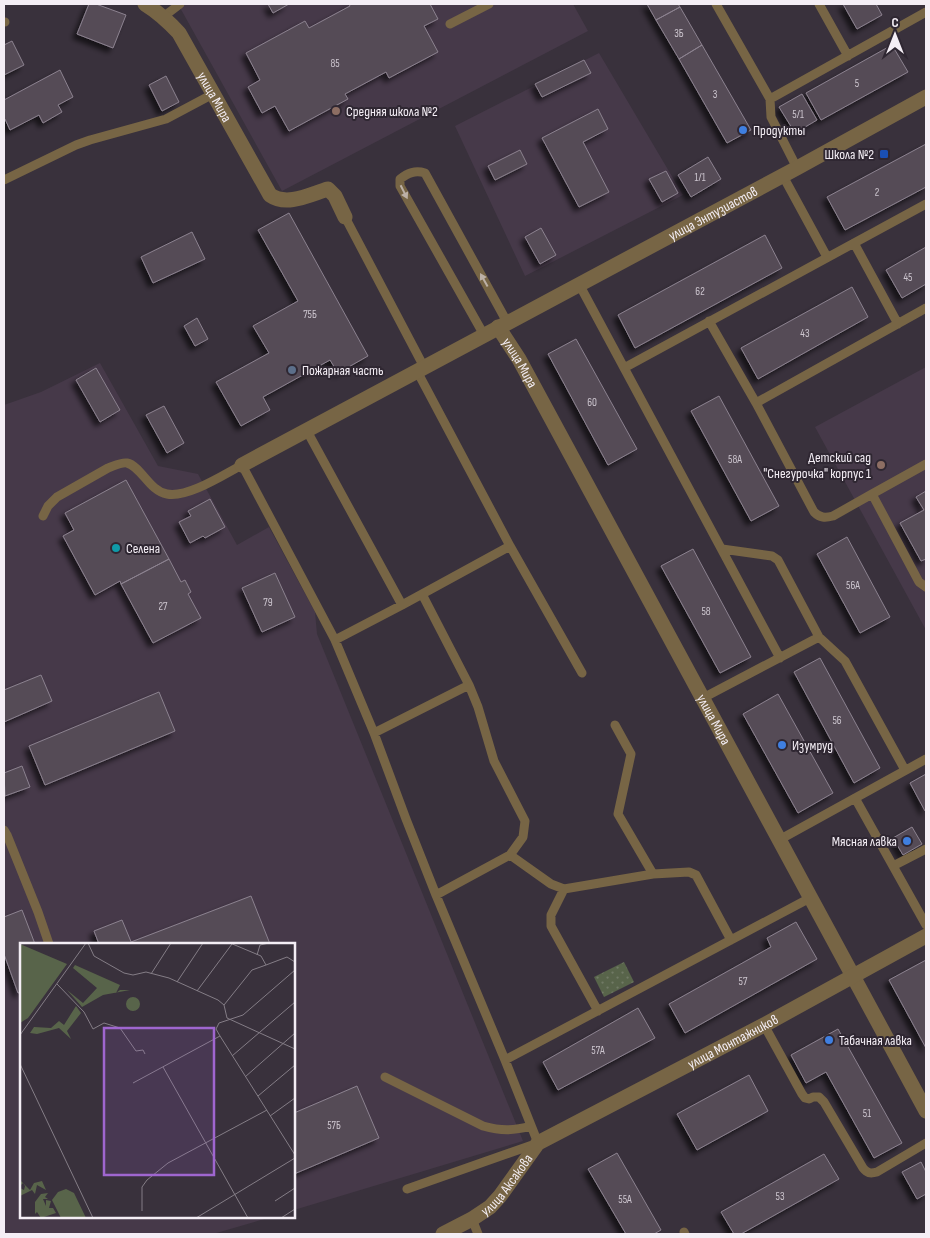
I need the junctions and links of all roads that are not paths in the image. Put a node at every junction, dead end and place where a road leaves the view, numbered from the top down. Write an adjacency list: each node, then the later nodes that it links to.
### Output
1 (145, 4): 7 (street, улица Мира)
2 (180, 4): 7 (lane)
3 (489, 4): 8 (lane)
4 (716, 4): 12 (lane)
5 (819, 4): 9 (lane)
6 (926, 12): 9 (lane)
7 (163, 17): 10 (street, улица Мира)
8 (450, 24)
9 (848, 56): 12 (lane)
10 (213, 94): 15 (lane); 17 (street, улица Мира)
11 (926, 96): 13 (street, улица Энтузиастов)
12 (770, 99): 13 (lane)
13 (796, 168): 14 (street, улица Энтузиастов)
14 (783, 176): 19 (lane); 20 (street, улица Энтузиастов)
15 (4, 180)
16 (926, 204): 18 (lane)
17 (345, 217): 27 (lane)
18 (854, 243): 19 (lane); 23 (lane)
19 (828, 257): 22 (lane)
20 (580, 284): 24 (street, улица Энтузиастов); 26 (lane)
21 (926, 308): 23 (lane)
22 (709, 321): 26 (lane); 28 (lane)
23 (898, 324): 28 (lane)
24 (503, 325): 25 (street, улица Энтузиастов); 25 (lane, one-way to 25); 44 (street, улица Мира)
25 (484, 335): 27 (street, улица Энтузиастов)
26 (624, 368): 35 (lane)
27 (421, 369): 29 (street, улица Энтузиастов); 34 (lane)
28 (756, 403): 32 (lane)
29 (307, 431): 31 (street, улица Энтузиастов); 38 (lane)
30 (926, 464): 32 (lane)
31 (242, 465): 33 (lane); 40 (lane)
32 (872, 494): 36 (lane)
33 (43, 516)
34 (510, 546): 37 (lane); 42 (lane)
35 (722, 549): 39 (lane); 41 (lane)
36 (926, 588)
37 (422, 594): 38 (lane); 43 (lane)
38 (402, 605): 40 (lane)
39 (819, 637): 41 (lane); 48 (lane)
40 (335, 640): 46 (lane)
41 (780, 658): 44 (lane)
42 (582, 673)
43 (469, 685): 46 (lane); 53 (lane)
44 (703, 698): 51 (street, улица Мира)
45 (615, 725): 55 (lane)
46 (374, 733): 57 (lane)
47 (926, 759): 48 (lane)
48 (905, 770): 49 (lane)
49 (855, 798): 51 (lane); 54 (lane)
50 (4, 830): 62 (lane)
51 (779, 840): 58 (street, улица Мира)
52 (926, 849): 54 (lane)
53 (510, 855): 56 (lane); 57 (lane)
54 (894, 866): 59 (lane)
55 (653, 874): 56 (lane); 61 (lane)
56 (564, 890): 64 (lane)
57 (436, 895): 66 (lane)
58 (810, 898): 61 (lane); 63 (street, улица Мира)
59 (926, 925)
60 (926, 936): 63 (street, улица Монтажников)
61 (732, 940): 64 (lane)
62 (49, 943)
63 (853, 977): 65 (street, улица Монтажников); 68 (street, улица Мира)
64 (598, 1010): 66 (lane)
65 (764, 1025): 70 (street, улица Монтажников); 71 (lane)
66 (505, 1060): 69 (lane)
67 (385, 1077): 69 (lane)
68 (926, 1111)
69 (531, 1126): 70 (lane)
70 (538, 1143): 72 (lane); 73 (street, улица Аксакова)
71 (926, 1143)
72 (407, 1189)
73 (472, 1219): 74 (street, улица Аксакова); 75 (lane)
74 (443, 1234)
75 (478, 1234)

